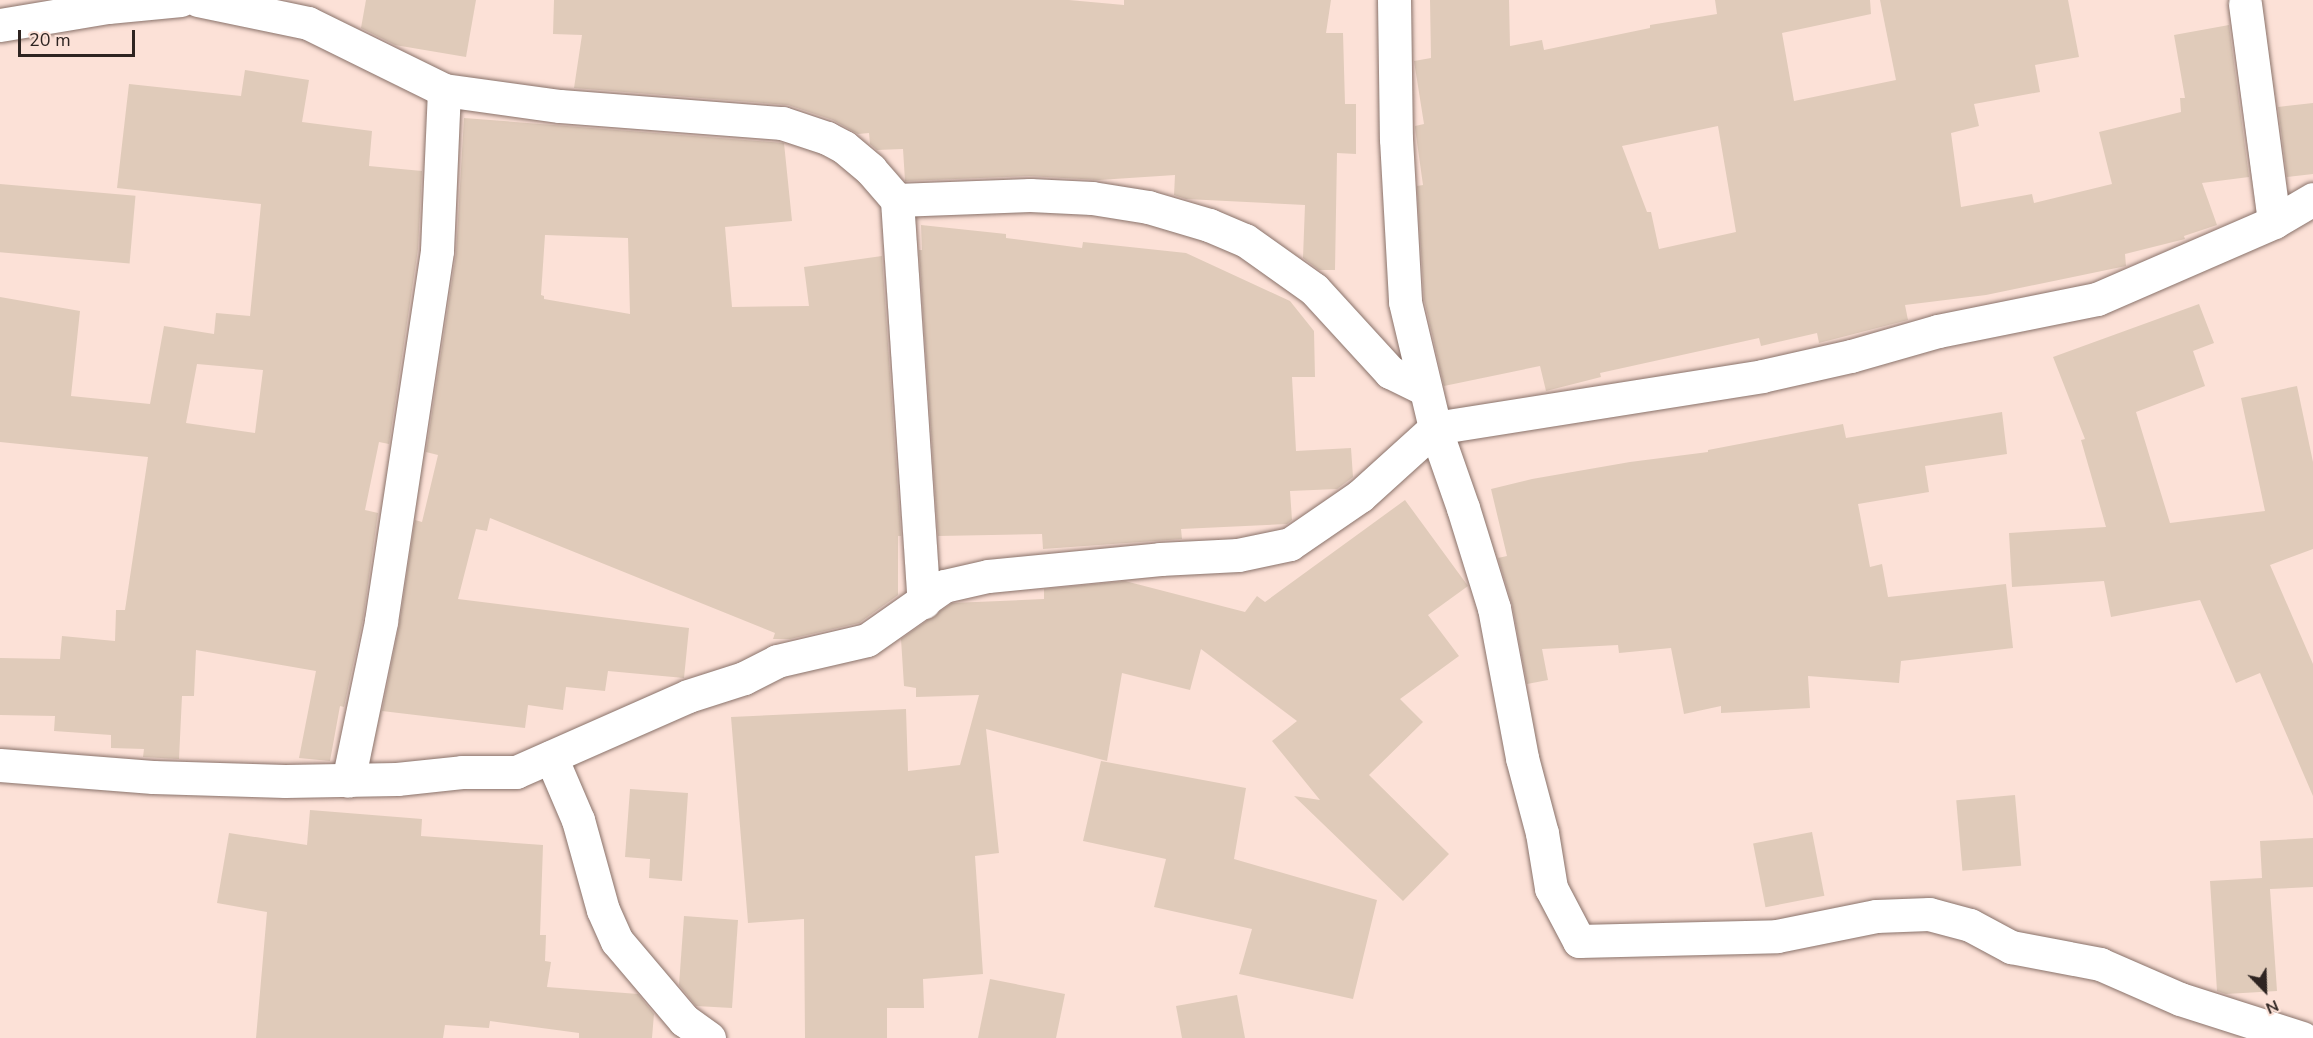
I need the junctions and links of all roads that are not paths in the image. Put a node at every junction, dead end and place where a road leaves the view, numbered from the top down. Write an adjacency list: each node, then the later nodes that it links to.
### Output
1 (181, 0): 6 (street)
2 (198, 0): 5 (street)
3 (1394, 0): 11 (street)
4 (2245, 4): 10 (street)
5 (310, 11): 7 (street)
6 (0, 25)
7 (444, 90): 9 (street); 16 (street)
8 (2313, 199): 10 (street)
9 (897, 200): 11 (street); 13 (street)
10 (2274, 222): 12 (street)
11 (1425, 389): 12 (street)
12 (1435, 428): 13 (street); 18 (street)
13 (924, 602): 14 (street)
14 (551, 758): 16 (street); 17 (street)
15 (0, 765): 16 (street)
16 (348, 781)
17 (709, 1038)
18 (2302, 1038)

